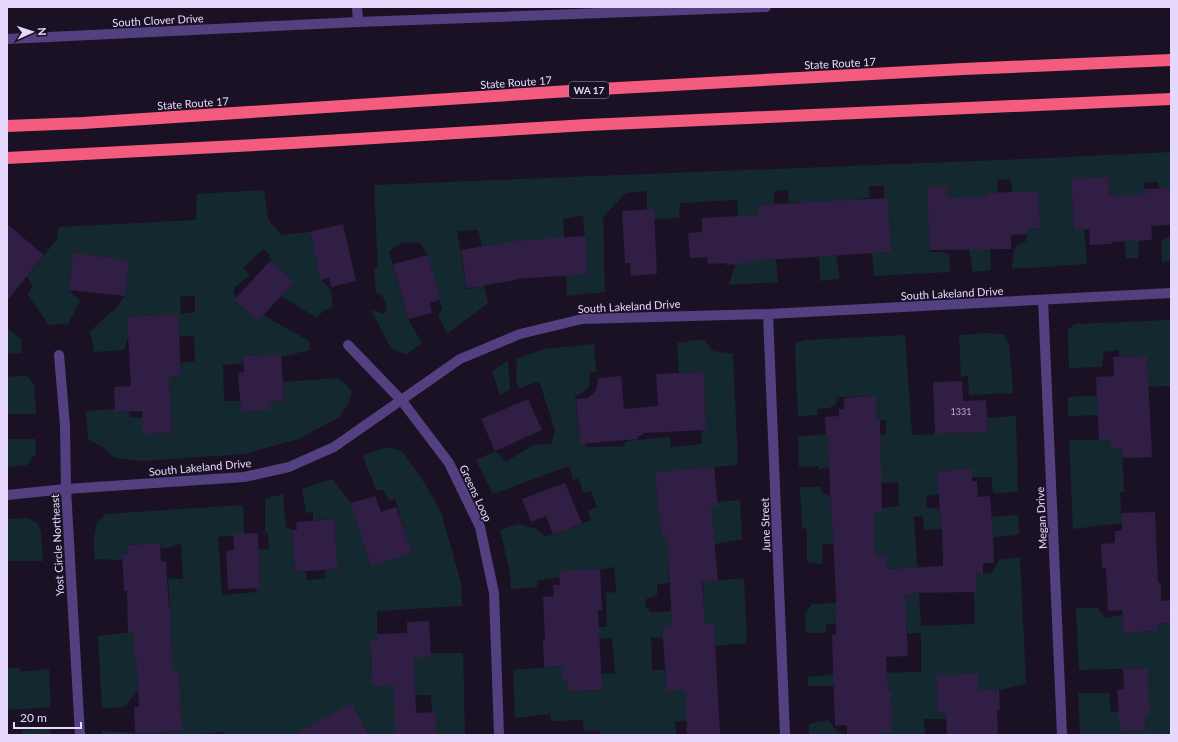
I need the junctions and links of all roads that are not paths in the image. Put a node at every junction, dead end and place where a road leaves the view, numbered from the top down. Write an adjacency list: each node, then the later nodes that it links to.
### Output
1 (357, 7): 4 (street)
2 (766, 7): 3 (street, South Clover Drive)
3 (663, 9): 4 (street, South Clover Drive)
4 (358, 22): 5 (street, South Clover Drive)
5 (7, 39)
6 (1171, 60): 8 (highway, State Route 17 / WA 17)
7 (1171, 99): 9 (highway)
8 (7, 126)
9 (7, 158)
10 (1171, 294): 11 (street, South Lakeland Drive)
11 (1043, 300): 12 (street, South Lakeland Drive); 21 (street, Megan Drive)
12 (768, 314): 15 (street, South Lakeland Drive); 20 (street, June Street)
13 (348, 345): 15 (street, Greens Loop)
14 (58, 355): 16 (street, Yost Circle Northeast)
15 (402, 401): 16 (street, South Lakeland Drive); 19 (street, Greens Loop)
16 (66, 489): 17 (street, South Lakeland Drive); 18 (street, Yost Circle Northeast)
17 (7, 495)
18 (80, 735)
19 (499, 735)
20 (785, 735)
21 (1062, 735)

